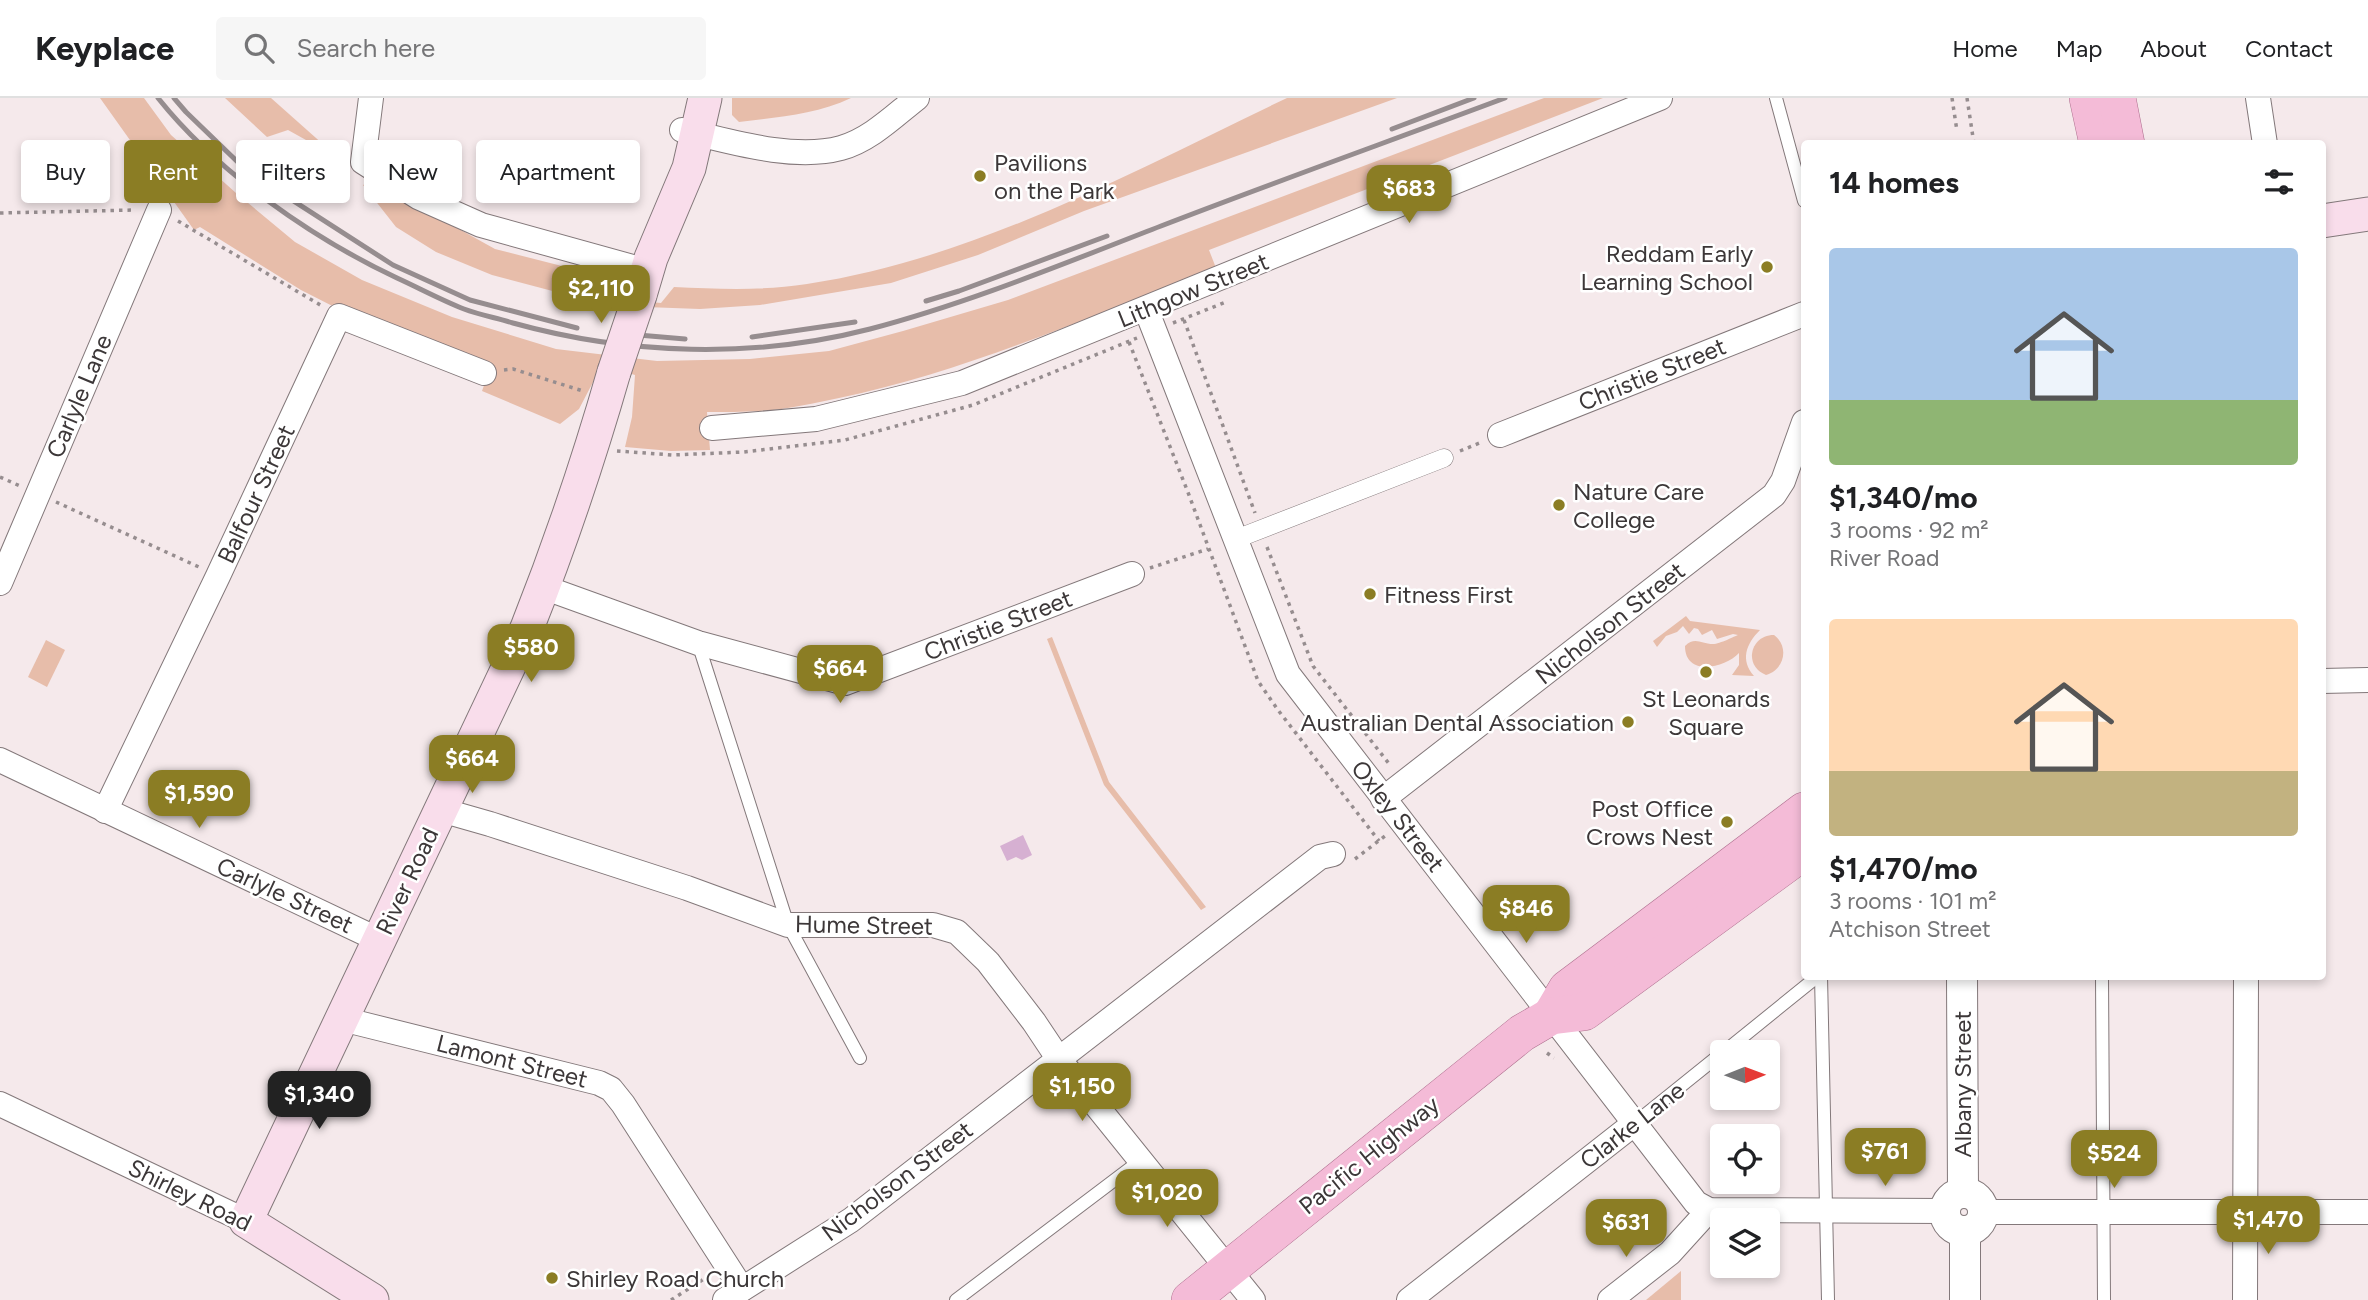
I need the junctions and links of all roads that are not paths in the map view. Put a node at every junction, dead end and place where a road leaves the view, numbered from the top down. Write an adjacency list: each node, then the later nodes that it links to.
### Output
1 (371, 98): 18 (street)
2 (689, 98): 10 (main road, River Road)
3 (705, 98): 10 (main road, River Road)
4 (917, 98): 10 (street)
5 (1660, 98): 19 (street, Lithgow Street)
6 (1776, 98): 14 (lane)
7 (2088, 98): 11 (main road)
8 (2117, 98): 12 (main road)
9 (2258, 98): 13 (street)
10 (690, 132): 18 (main road, River Road)
11 (2097, 140)
12 (2125, 140)
13 (2264, 140)
14 (1801, 190)
15 (159, 210): 28 (street, Carlyle Lane)
16 (2368, 214): 17 (main road)
17 (2326, 220)
18 (646, 274): 29 (main road, River Road, bridge)
19 (1146, 309): 22 (street, Lithgow Street); 26 (street, Oxley Street)
20 (1801, 315): 24 (street, Christie Street)
21 (484, 373): 36 (street, Balfour Street)
22 (712, 428)
23 (1801, 430): 34 (street, Nicholson Street)
24 (1500, 435)
25 (1444, 457): 26 (street)
26 (1236, 540): 34 (street, Oxley Street)
27 (1132, 573): 30 (street, Christie Street)
28 (0, 583)
29 (543, 587): 30 (street, Christie Street); 35 (main road, River Road)
30 (698, 643): 40 (lane)
31 (2368, 680): 32 (street)
32 (2326, 681)
33 (0, 761): 36 (street, Carlyle Street)
34 (1383, 799): 47 (street, Oxley Street)
35 (441, 810): 40 (street, Hume Street); 41 (main road, River Road)
36 (104, 811): 41 (street, Carlyle Street)
37 (1801, 813): 47 (main road, Pacific Highway)
38 (1801, 853): 47 (main road, Pacific Highway)
39 (1341, 859): 51 (street, Nicholson Street)
40 (788, 925): 50 (lane); 51 (street, Hume Street)
41 (379, 940): 48 (main road, River Road)
42 (1814, 980): 49 (lane, Clarke Lane)
43 (1819, 980): 58 (lane)
44 (1962, 980): 57 (street, Albany Street)
45 (2102, 980): 61 (lane)
46 (2246, 980): 59 (street)
47 (1551, 1016): 54 (street, Oxley Street); 63 (main road, Pacific Highway)
48 (342, 1019): 62 (main road, River Road); 64 (street, Lamont Street)
49 (1739, 1040)
50 (860, 1058)
51 (1058, 1058): 55 (street, Hume Street); 64 (street, Nicholson Street)
52 (1710, 1063): 54 (lane, Clarke Lane)
53 (0, 1104): 62 (street, Shirley Road)
54 (1635, 1123): 56 (street, Oxley Street); 69 (street, Clarke Lane)
55 (1141, 1160): 63 (street, Hume Street); 66 (lane)
56 (1709, 1210): 58 (street); 70 (street)
57 (1964, 1211): 58 (street); 61 (street); 72 (street, Albany Street)
58 (1825, 1212): 71 (lane)
59 (2245, 1212): 60 (street); 61 (street); 74 (street)
60 (2368, 1212)
61 (2104, 1213): 73 (lane)
62 (246, 1221): 65 (main road, Shirley Road)
63 (1228, 1268): 67 (main road, Pacific Highway); 68 (street, Hume Street)
64 (733, 1295)
65 (372, 1300)
66 (956, 1300)
67 (1190, 1300)
68 (1253, 1300)
69 (1409, 1300)
70 (1611, 1300)
71 (1828, 1300)
72 (1965, 1300)
73 (2104, 1300)
74 (2245, 1300)

